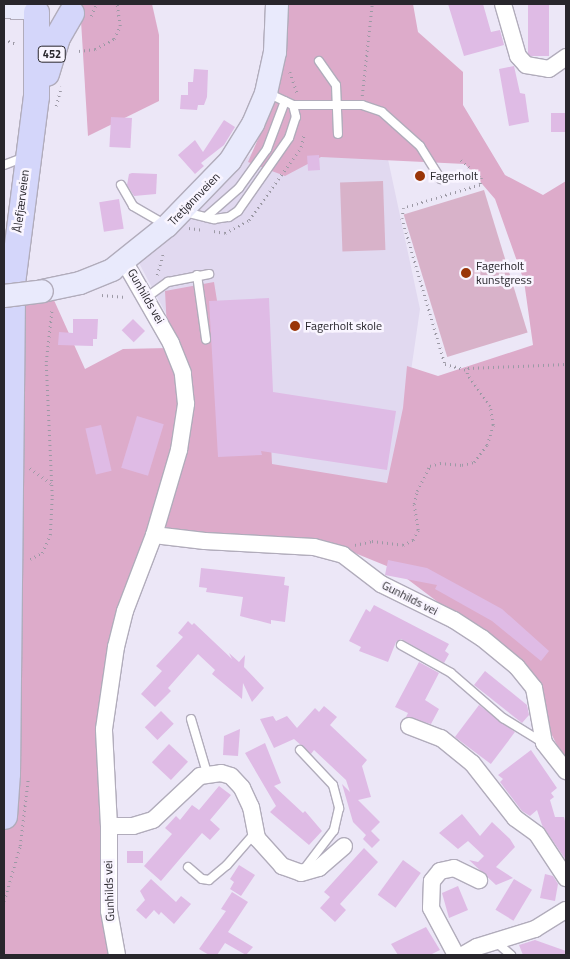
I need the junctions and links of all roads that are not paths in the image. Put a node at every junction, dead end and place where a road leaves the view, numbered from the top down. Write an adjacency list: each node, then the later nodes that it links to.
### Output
1 (277, 4): 8 (street, Tretjønnveien)
2 (503, 4): 6 (street)
3 (4, 8): 4 (street)
4 (33, 8): 5 (main road); 9 (main road, Ålefjærveien / 452)
5 (79, 12): 9 (main road, Ålefjærveien / 452)
6 (566, 57)
7 (318, 60): 10 (lane)
8 (281, 100): 10 (lane); 15 (lane); 15 (lane); 16 (street, Tretjønnveien)
9 (46, 102): 12 (main road, Ålefjærveien / 452)
10 (336, 104): 11 (lane); 13 (lane)
11 (338, 134)
12 (15, 161): 31 (main road, Ålefjærveien / 452)
13 (441, 179)
14 (121, 185): 16 (lane)
15 (206, 217): 16 (lane)
16 (175, 219): 17 (street, Tretjønnveien)
17 (124, 260): 20 (street, Tretjønnveien, bridge); 21 (street, Gunhilds vei)
18 (209, 274): 19 (lane)
19 (197, 275): 21 (lane); 22 (lane)
20 (4, 296)
21 (147, 297): 23 (street, Gunhilds vei)
22 (206, 338)
23 (154, 535): 27 (street, Gunhilds vei); 32 (street, Gunhilds vei)
24 (401, 645): 27 (lane, Gunhilds vei)
25 (191, 719): 30 (lane)
26 (409, 726): 37 (street)
27 (544, 743): 29 (street, Gunhilds vei)
28 (300, 750): 36 (lane)
29 (566, 771)
30 (207, 773): 32 (street); 33 (street)
31 (4, 816)
32 (109, 826): 41 (street, Gunhilds vei)
33 (256, 832): 35 (lane); 36 (street)
34 (344, 846): 36 (street)
35 (188, 867)
36 (301, 873)
37 (566, 878)
38 (479, 880): 42 (street)
39 (566, 910): 40 (street)
40 (496, 942): 43 (street); 44 (lane)
41 (117, 955)
42 (456, 955)
43 (463, 955)
44 (511, 955)

